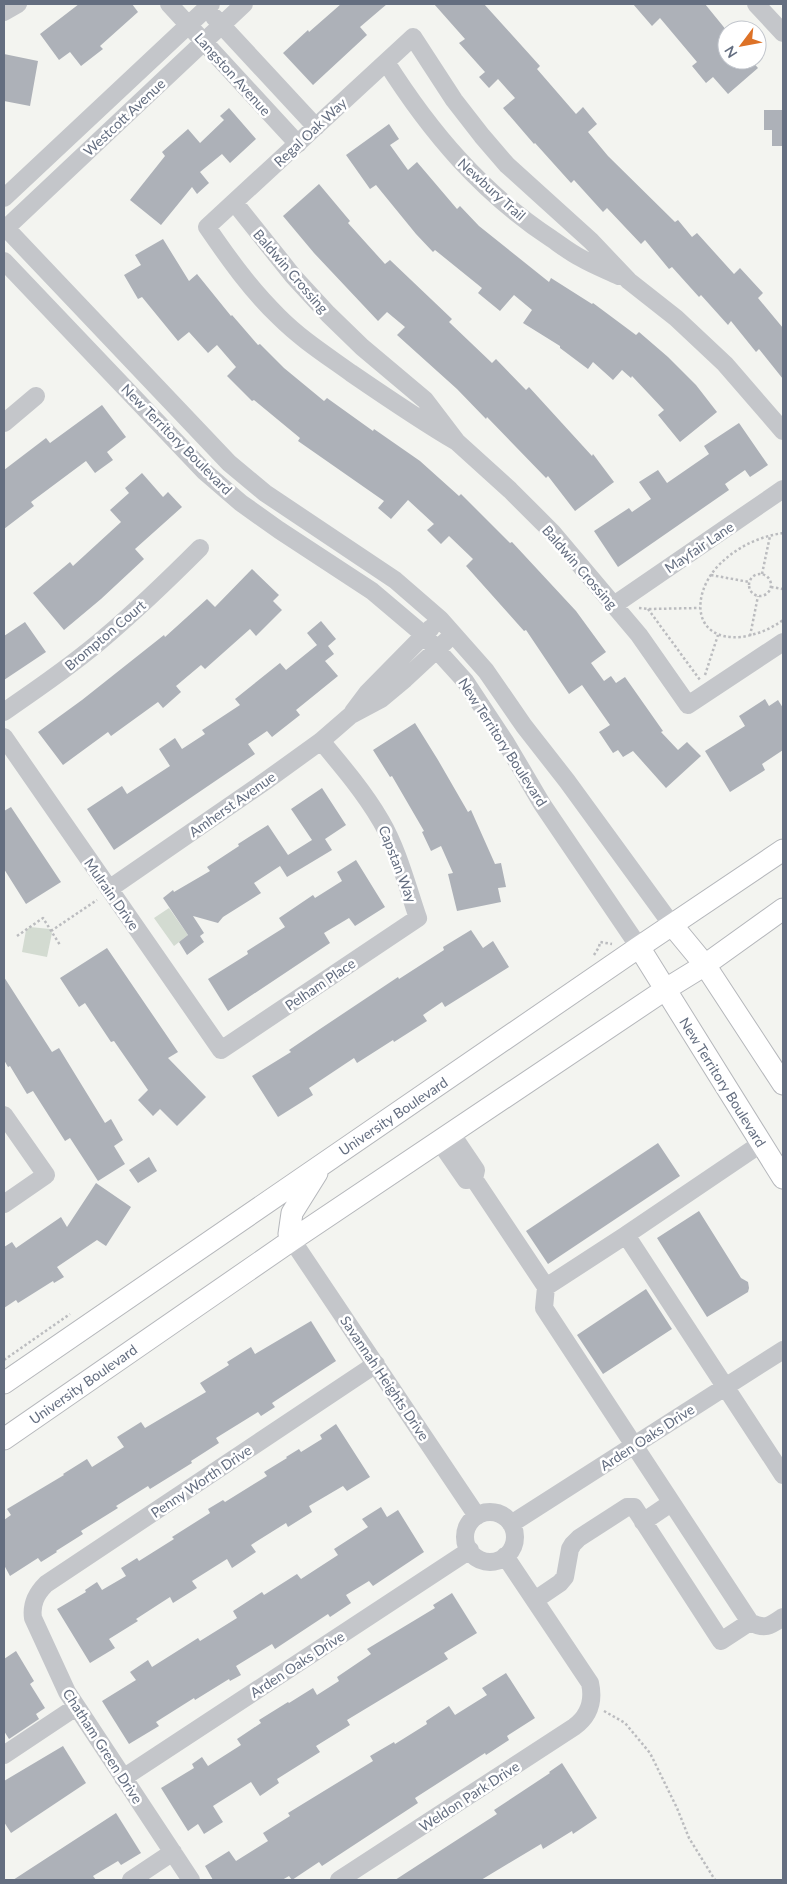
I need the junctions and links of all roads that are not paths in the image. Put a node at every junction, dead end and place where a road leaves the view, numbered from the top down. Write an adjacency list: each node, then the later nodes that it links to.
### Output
1 (18, 4): 6 (street)
2 (169, 4): 7 (street, Langston Avenue)
3 (244, 4): 8 (street, Westcott Avenue)
4 (756, 4): 9 (street)
5 (206, 5): 7 (street, Westcott Avenue); 8 (street, Langston Avenue)
6 (4, 12)
7 (188, 25): 11 (street, Langston Avenue); 15 (street, Westcott Avenue)
8 (222, 25): 11 (street, Westcott Avenue); 13 (street, Langston Avenue)
9 (783, 33)
10 (413, 37): 12 (street, Regal Oak Way); 20 (street, Newbury Trail)
11 (204, 42): 14 (street, Langston Avenue); 18 (street, Westcott Avenue)
12 (386, 62): 13 (street, Regal Oak Way); 20 (street, Newbury Trail)
13 (316, 126): 14 (street, Regal Oak Way)
14 (298, 144): 16 (street, Regal Oak Way)
15 (4, 198)
16 (234, 202): 17 (street, Regal Oak Way); 24 (street, Baldwin Crossing)
17 (207, 227): 24 (street, Baldwin Crossing)
18 (4, 228): 28 (street, New Territory Boulevard)
19 (4, 261): 30 (street, New Territory Boulevard)
20 (629, 281): 23 (street, Newbury Trail)
21 (36, 396): 22 (street)
22 (4, 423)
23 (783, 431)
24 (457, 442): 27 (street, Baldwin Crossing)
25 (783, 490): 27 (street, Mayfair Lane)
26 (200, 548): 33 (street, Brompton Court)
27 (615, 604): 31 (street, Baldwin Crossing)
28 (440, 619): 29 (street, New Territory Boulevard); 30 (street, Amherst Avenue)
29 (453, 634): 32 (street, Amherst Avenue); 41 (street, New Territory Boulevard)
30 (424, 636): 32 (street, New Territory Boulevard); 34 (street, Amherst Avenue)
31 (783, 642)
32 (437, 650): 34 (street, Amherst Avenue); 42 (street, New Territory Boulevard)
33 (4, 712)
34 (351, 715): 36 (street, Amherst Avenue)
35 (4, 737): 38 (street, Mulrain Drive)
36 (321, 741): 38 (street, Amherst Avenue); 40 (street, Capstan Way)
37 (783, 850): 41 (main road, University Boulevard)
38 (103, 894): 45 (street, Mulrain Drive)
39 (783, 910): 43 (main road, University Boulevard)
40 (418, 918): 45 (street, Pelham Place)
41 (672, 925): 42 (main road, University Boulevard); 43 (main road, New Territory Boulevard)
42 (638, 947): 44 (main road, New Territory Boulevard); 50 (main road, University Boulevard)
43 (705, 965): 44 (main road, University Boulevard); 46 (main road, New Territory Boulevard)
44 (666, 989): 48 (main road, University Boulevard); 49 (main road, New Territory Boulevard)
45 (221, 1050)
46 (783, 1084)
47 (4, 1115): 52 (street)
48 (445, 1137): 54 (main road, University Boulevard); 55 (street)
49 (762, 1143): 51 (main road, New Territory Boulevard); 53 (street)
50 (322, 1164): 54 (main road); 58 (main road, University Boulevard)
51 (783, 1178)
52 (4, 1204)
53 (626, 1235): 55 (street); 59 (street)
54 (292, 1240): 57 (street, Savannah Heights Drive); 60 (main road, University Boulevard)
55 (546, 1287): 61 (street)
56 (783, 1350): 59 (street, Arden Oaks Drive)
57 (376, 1364): 64 (street, Savannah Heights Drive); 70 (street, Penny Worth Drive)
58 (4, 1383)
59 (725, 1387): 61 (street, Arden Oaks Drive); 62 (street)
60 (4, 1438)
61 (633, 1446): 63 (street); 66 (street, Arden Oaks Drive)
62 (783, 1475)
63 (671, 1503): 65 (street); 72 (street)
64 (477, 1516): 66 (street); 67 (street)
65 (643, 1522): 69 (street); 72 (street)
66 (511, 1524): 68 (street)
67 (470, 1550): 68 (street); 75 (street, Arden Oaks Drive)
68 (504, 1556): 69 (street)
69 (535, 1600): 79 (street, Weldon Park Drive)
70 (33, 1604): 73 (street, Chatham Green Drive)
71 (783, 1617): 72 (street)
72 (750, 1622)
73 (76, 1707): 74 (street); 75 (street, Chatham Green Drive)
74 (4, 1755)
75 (123, 1778): 76 (street, Chatham Green Drive)
76 (173, 1852): 77 (street); 78 (street, Chatham Green Drive)
77 (131, 1880)
78 (191, 1880)
79 (339, 1880)

